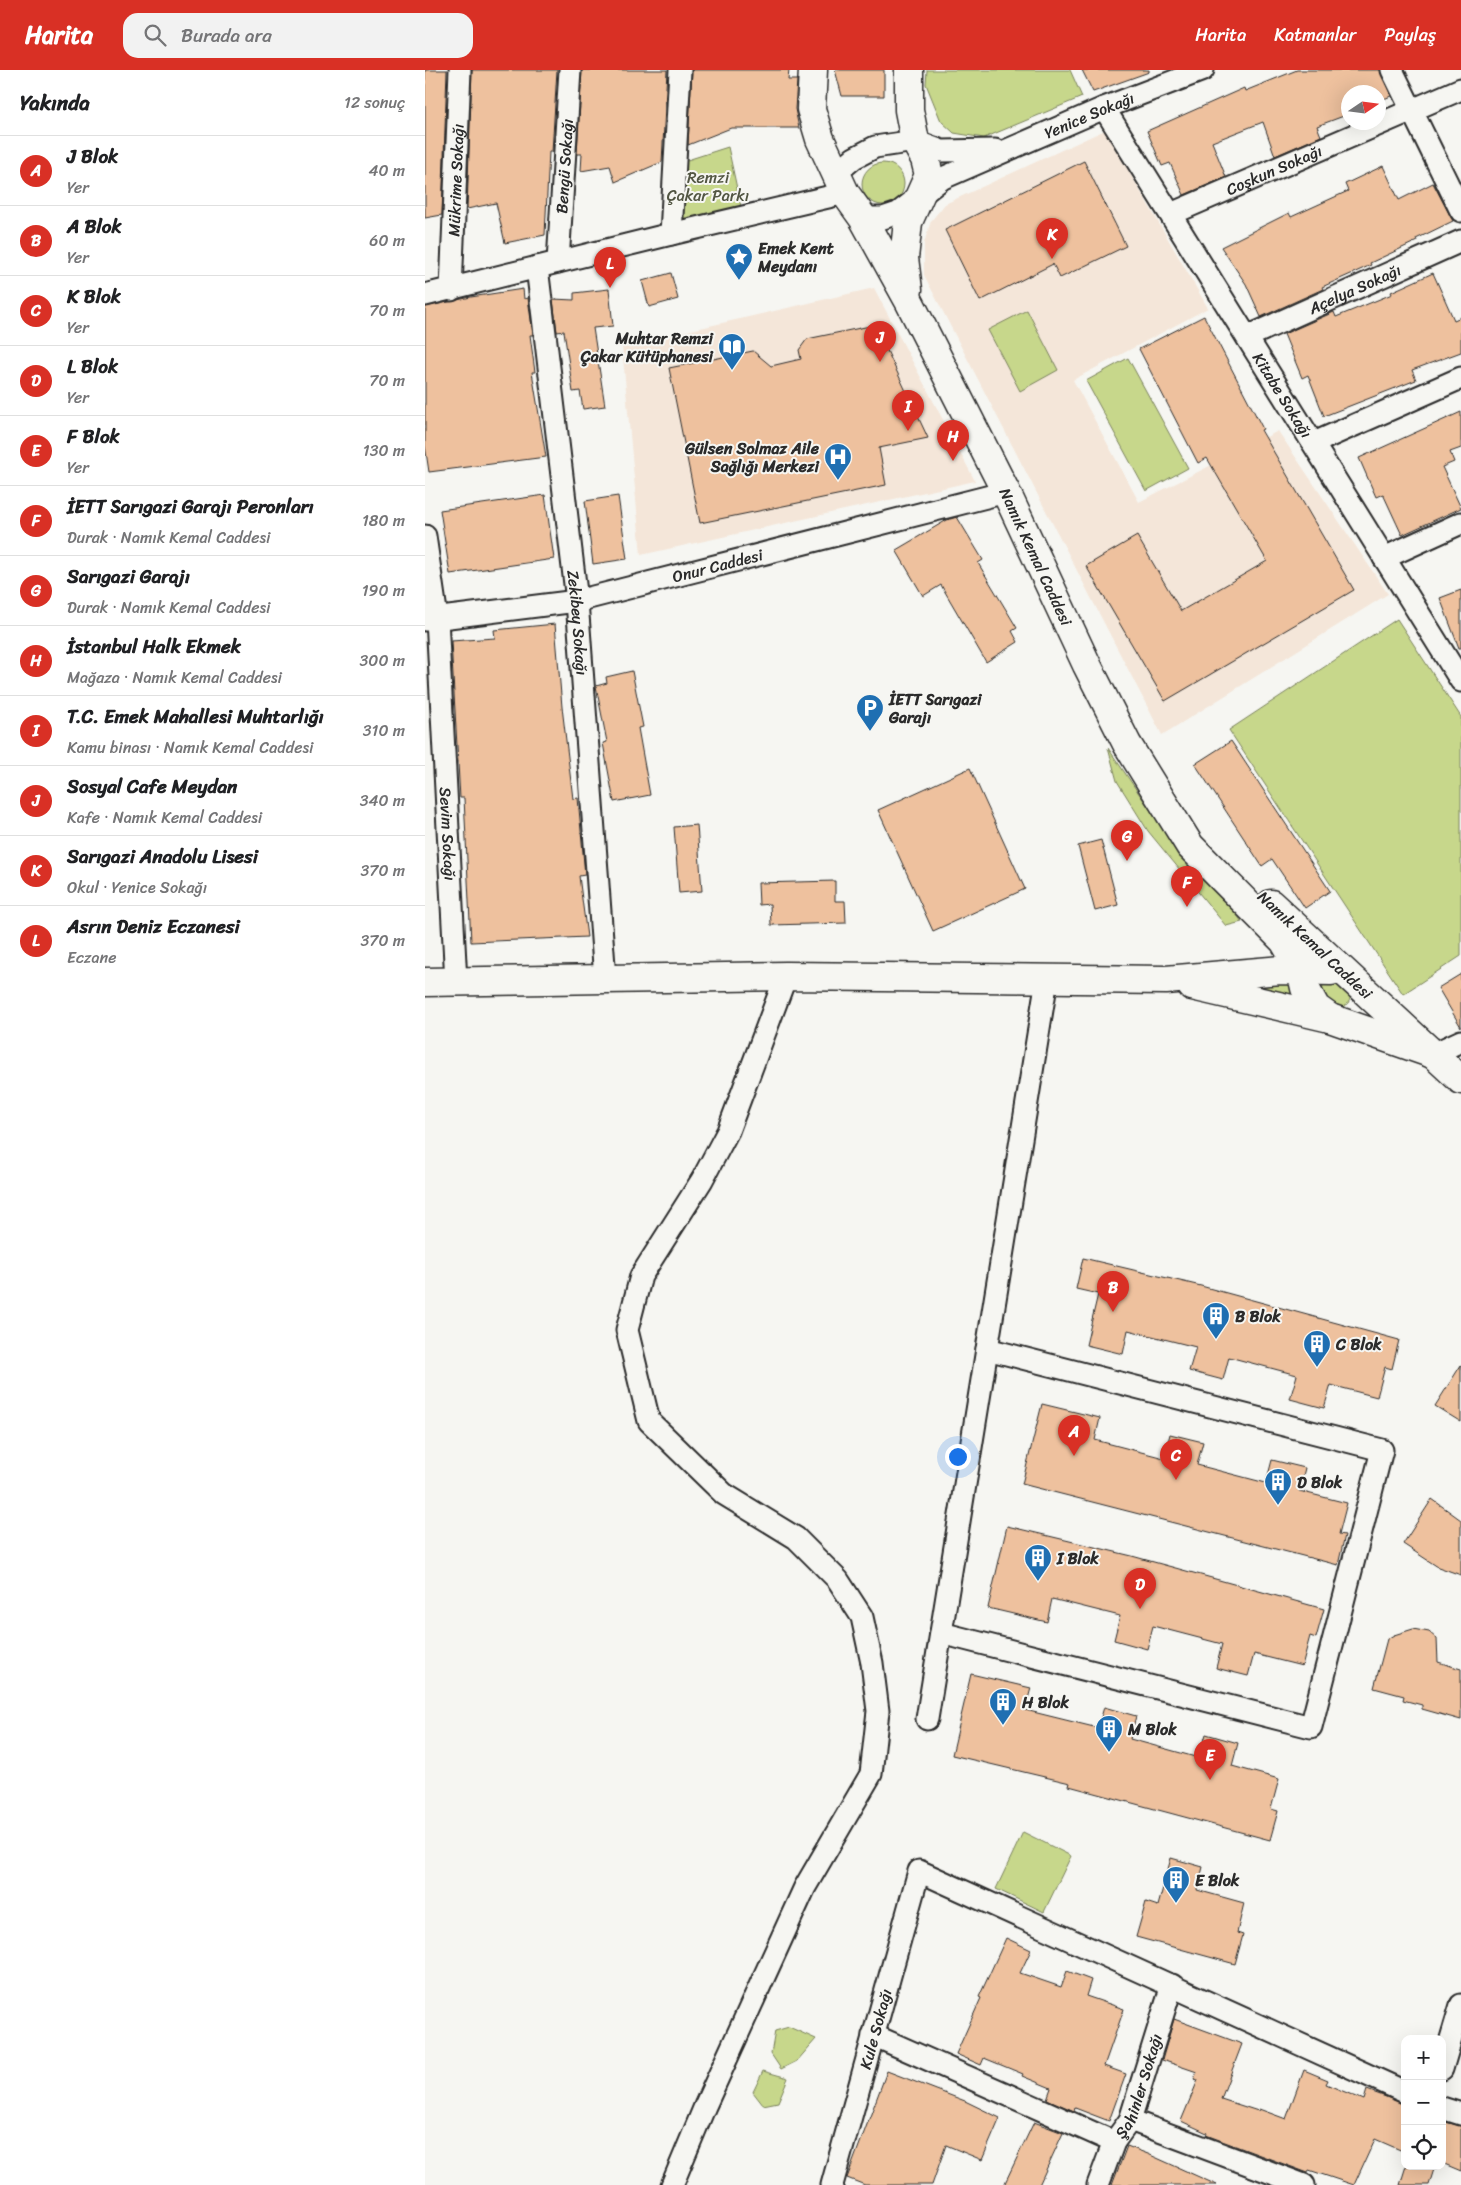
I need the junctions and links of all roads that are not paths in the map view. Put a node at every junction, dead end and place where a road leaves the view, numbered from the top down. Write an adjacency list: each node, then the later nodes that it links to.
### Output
1 (460, 70): 22 (street, Mükrime Sokağı)
2 (571, 70): 20 (street, Bengü Sokağı)
3 (680, 70): 18 (street)
4 (813, 70): 13 (main road)
5 (909, 70): 11 (main road)
6 (1203, 70): 9 (street, Yenice Sokağı)
7 (1393, 70): 10 (street)
8 (1461, 89): 10 (street, Coşkun Sokağı)
9 (1105, 108): 12 (street, Yenice Sokağı); 16 (street, Kitabe Sokağı)
10 (1412, 110): 15 (street); 16 (street, Coşkun Sokağı)
11 (915, 141): 12 (street); 13 (street); 14 (main road)
12 (1006, 149): 14 (street, Yenice Sokağı)
13 (841, 183): 17 (main road); 18 (street)
14 (919, 195): 17 (street); 24 (main road)
15 (1461, 211)
16 (1171, 214): 25 (street, Kitabe Sokağı)
17 (863, 218): 24 (main road, Namık Kemal Caddesi)
18 (671, 234): 20 (street)
19 (1461, 241): 25 (street, Açelya Sokağı)
20 (558, 262): 21 (street)
21 (537, 266): 22 (street); 32 (street, Zekibey Sokağı)
22 (451, 290): 23 (street)
23 (425, 296)
24 (909, 301): 28 (main road, Namık Kemal Caddesi)
25 (1247, 337): 27 (street, Kitabe Sokağı)
26 (1461, 378): 27 (street)
27 (1314, 443): 31 (street, Kitabe Sokağı)
28 (1006, 492): 32 (street, Onur Caddesi); 36 (main road, Namık Kemal Caddesi)
29 (1461, 523): 31 (street)
30 (425, 536): 33 (street, Sevim Sokağı)
31 (1384, 558): 34 (street, Kitabe Sokağı)
32 (577, 601): 33 (street, Onur Caddesi); 40 (street, Zekibey Sokağı)
33 (431, 619): 44 (street, Sevim Sokağı)
34 (1452, 647): 35 (street, Kitabe Sokağı)
35 (1461, 681)
36 (1169, 810): 37 (main road, Namık Kemal Caddesi); 38 (main road, Namık Kemal Caddesi)
37 (1301, 970): 38 (main road); 42 (main road); 45 (main road, Namık Kemal Caddesi)
38 (1345, 975): 45 (main road); 45 (main road); 47 (main road, Namık Kemal Caddesi)
39 (786, 976): 40 (main road); 41 (main road); 62 (street)
40 (605, 979): 44 (main road)
41 (1047, 979): 42 (main road); 49 (street)
42 (1166, 980): 45 (main road)
43 (425, 982): 44 (main road)
44 (456, 982)
45 (1327, 1013): 47 (main road)
46 (1461, 1041): 47 (street)
47 (1433, 1054): 48 (main road, Namık Kemal Caddesi)
48 (1461, 1080)
49 (987, 1349): 50 (street); 50 (street)
50 (941, 1633): 51 (street)
51 (927, 1719)
52 (1172, 1985): 55 (street, Kule Sokağı); 57 (street); 60 (street, Şahinler Sokağı)
53 (1461, 2005): 54 (street)
54 (1458, 2031): 56 (street)
55 (873, 2035): 61 (street); 63 (street, Kule Sokağı)
56 (1446, 2060)
57 (1401, 2090)
58 (1446, 2109): 59 (street)
59 (1461, 2114)
60 (1130, 2120): 61 (street, Şahinler Sokağı); 65 (street)
61 (1114, 2142): 64 (street, Şahinler Sokağı)
62 (672, 2185)
63 (832, 2185)
64 (1098, 2185)
65 (1304, 2185)

